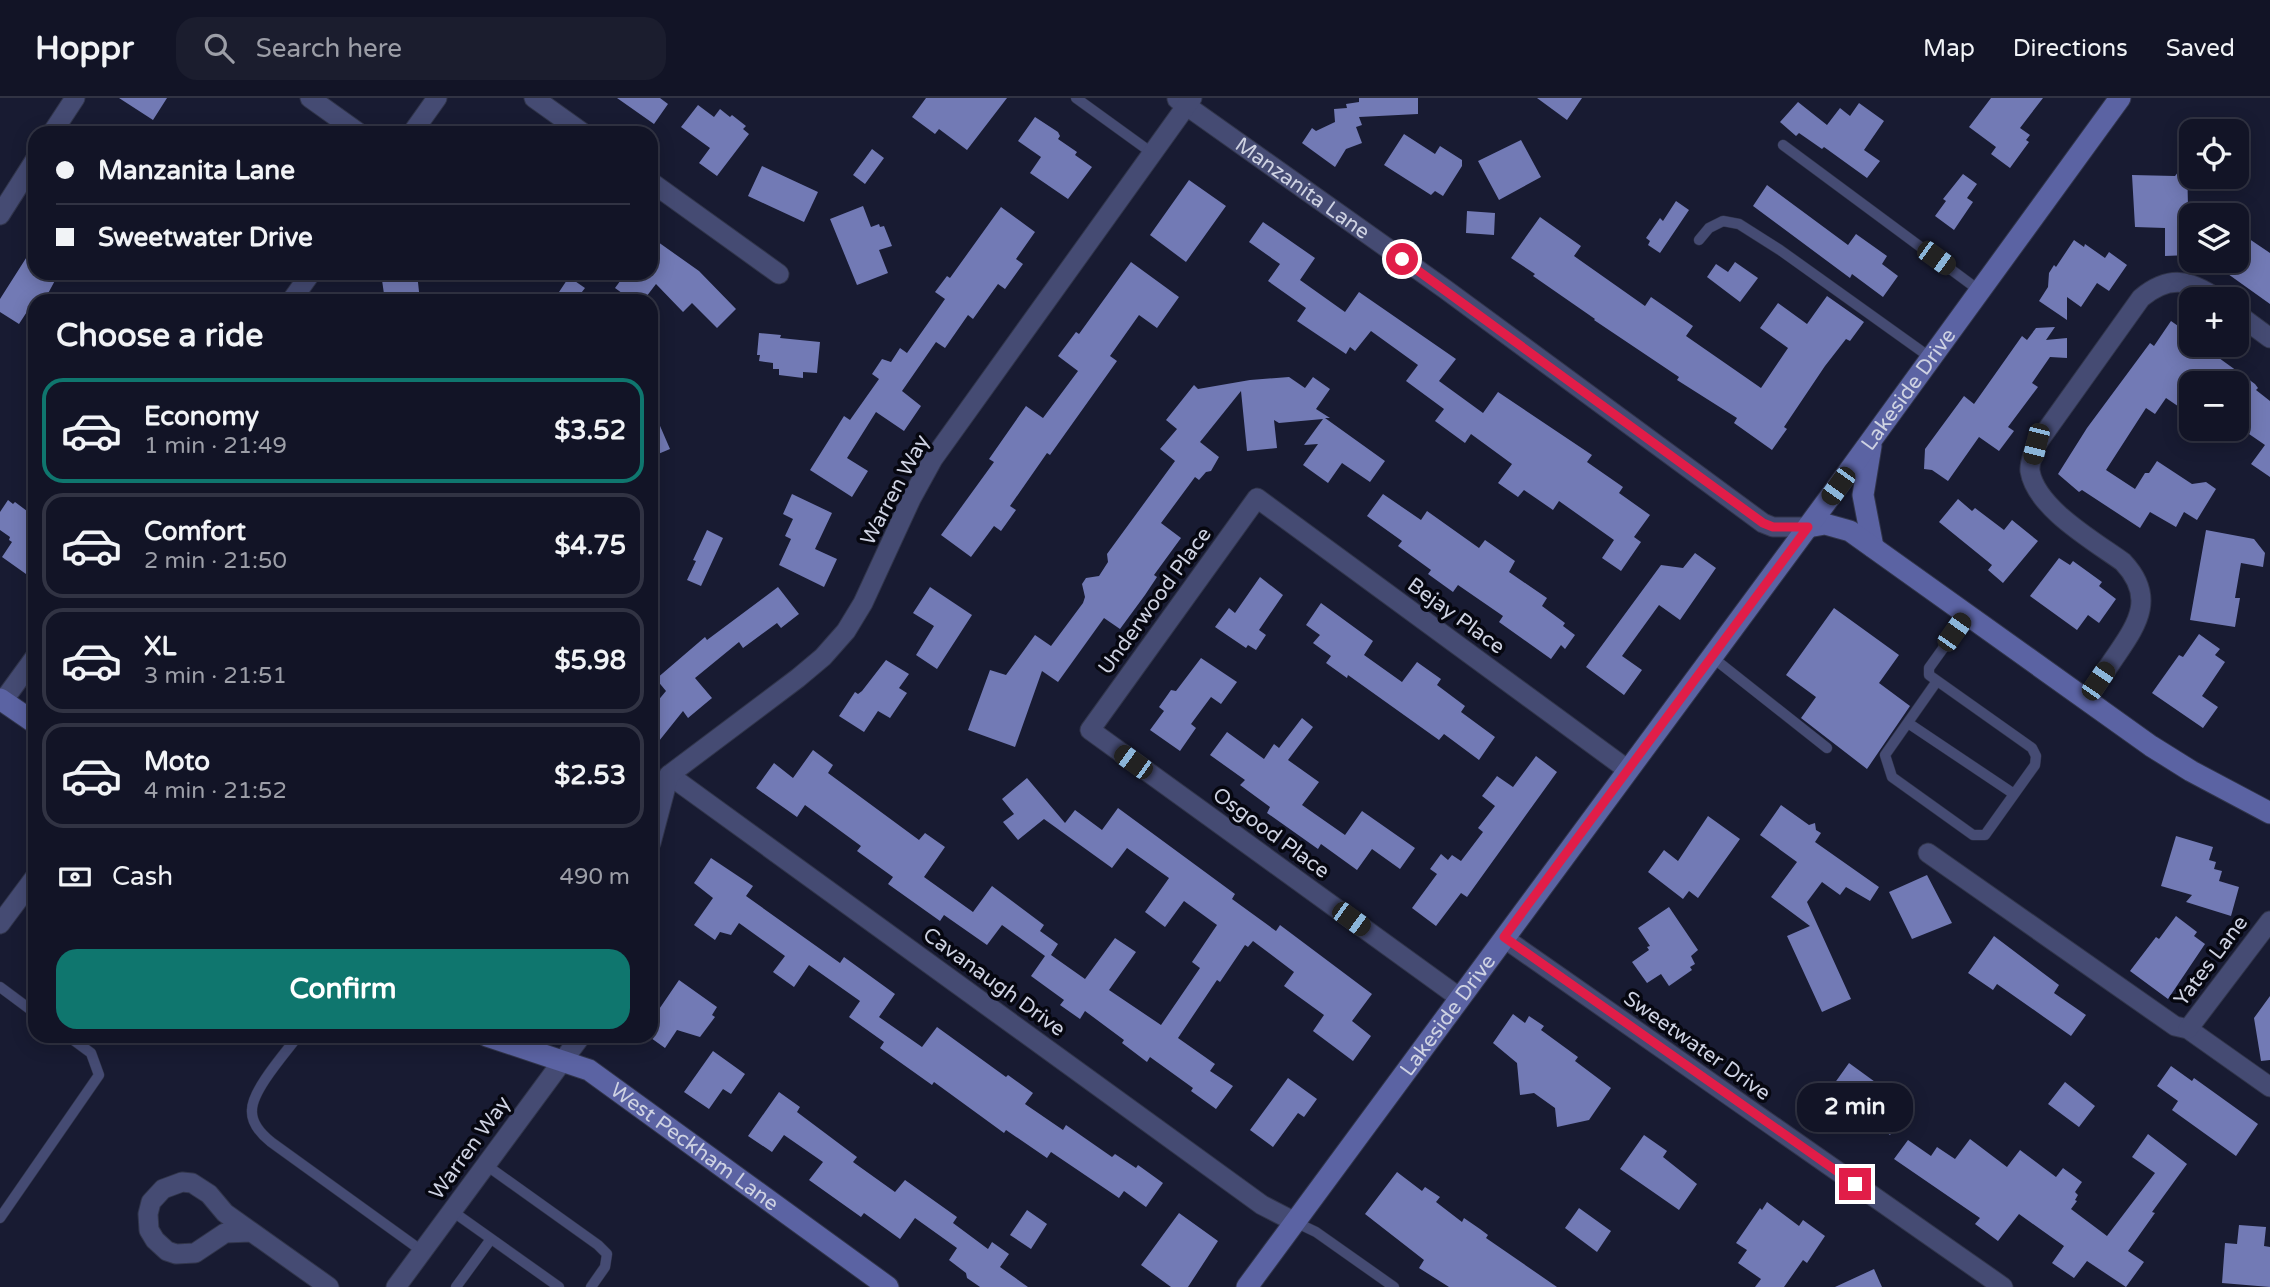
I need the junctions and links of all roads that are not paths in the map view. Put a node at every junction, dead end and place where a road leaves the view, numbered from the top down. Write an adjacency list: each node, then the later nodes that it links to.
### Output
1 (75, 98): 8 (street)
2 (310, 98): 9 (street)
3 (437, 98): 10 (street)
4 (534, 98): 11 (street)
5 (1076, 98): 13 (lane)
6 (2120, 98): 20 (main road, Lakeside Drive)
7 (1185, 101): 13 (street, Warren Way); 26 (street, Manzanita Lane)
8 (57, 126)
9 (349, 126)
10 (417, 126)
11 (573, 126)
12 (1783, 145): 20 (lane)
13 (1152, 153): 39 (street, Warren Way)
14 (28, 171): 16 (street)
15 (658, 187): 18 (street)
16 (0, 215)
17 (1699, 240): 23 (lane)
18 (779, 274)
19 (2198, 287): 33 (street)
20 (1980, 291): 23 (main road, Lakeside Drive)
21 (2249, 323): 22 (street)
22 (2270, 338)
23 (1931, 358): 24 (main road, Lakeside Drive)
24 (1872, 439): 26 (main road, Lakeside Drive); 27 (main road)
25 (1257, 498): 36 (street, Underwood Place); 38 (street, Bejay Place)
26 (1808, 527): 27 (main road, Manzanita Lane); 29 (main road, Lakeside Drive)
27 (1873, 547): 28 (main road, Manzanita Lane)
28 (1967, 614): 31 (lane); 33 (main road, Manzanita Lane)
29 (1711, 657): 37 (lane); 38 (main road, Lakeside Drive)
30 (28, 666): 32 (street)
31 (1937, 681): 35 (lane); 40 (lane)
32 (2, 700): 34 (main road)
33 (2086, 700): 41 (main road, Manzanita Lane)
34 (28, 718)
35 (1908, 723): 40 (lane); 40 (lane)
36 (1090, 730): 49 (street, Osgood Place)
37 (1827, 748)
38 (1628, 770): 47 (main road, Lakeside Drive)
39 (668, 775): 42 (street); 61 (street, Cavanaugh Drive)
40 (2014, 794)
41 (2270, 813)
42 (658, 816)
43 (1928, 853): 51 (street, Yates Lane)
44 (28, 886): 46 (street)
45 (2270, 921): 51 (street, Yates Lane)
46 (0, 924)
47 (1504, 937): 49 (main road, Lakeside Drive); 73 (street, Sweetwater Drive)
48 (0, 987): 50 (lane)
49 (1460, 998): 61 (main road, Lakeside Drive)
50 (28, 1008)
51 (2188, 1029): 57 (street, Yates Lane)
52 (77, 1043): 60 (lane)
53 (293, 1043): 64 (lane)
54 (508, 1043): 56 (main road, West Peckham Lane)
55 (576, 1043): 56 (street, Warren Way)
56 (562, 1061): 58 (street, Warren Way); 70 (main road, West Peckham Lane)
57 (2270, 1087)
58 (486, 1166): 59 (street, Warren Way); 69 (lane)
59 (452, 1211): 63 (lane); 64 (street, Warren Way)
60 (0, 1218)
61 (1295, 1222): 71 (main road, Lakeside Drive); 72 (lane)
62 (251, 1232): 62 (street); 66 (street)
63 (491, 1239): 67 (lane); 68 (lane)
64 (422, 1251): 65 (street, Warren Way)
65 (403, 1285)
66 (329, 1287)
67 (456, 1287)
68 (559, 1287)
69 (590, 1287)
70 (888, 1287)
71 (1247, 1287)
72 (1394, 1287)
73 (2003, 1287)

